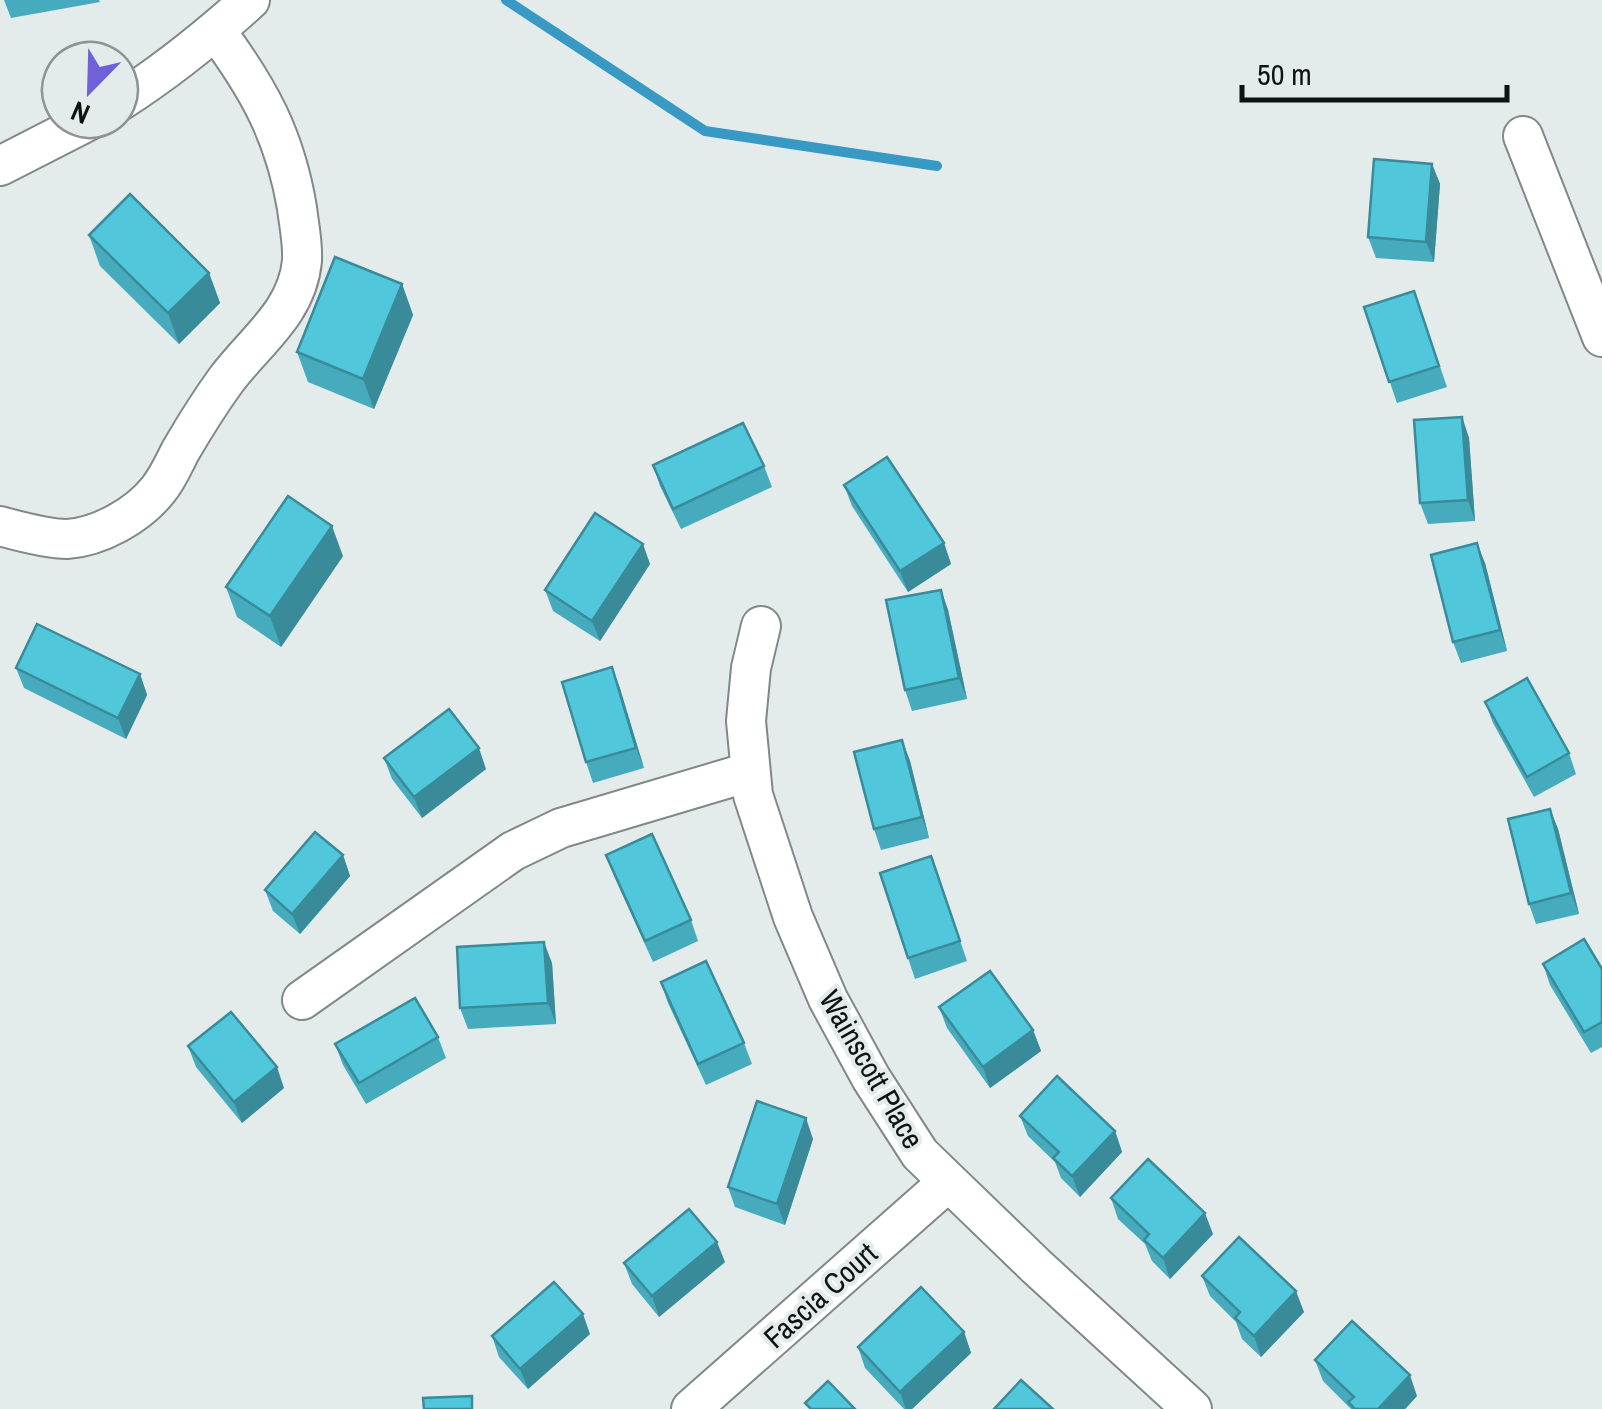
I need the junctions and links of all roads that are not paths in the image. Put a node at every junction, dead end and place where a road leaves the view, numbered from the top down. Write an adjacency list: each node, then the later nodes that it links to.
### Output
1 (250, 0): 2 (street)
2 (216, 31): 3 (street); 8 (street)
3 (140, 88)
4 (1523, 136): 7 (street)
5 (51, 140): 6 (street)
6 (0, 166)
7 (1602, 337)
8 (0, 526)
9 (762, 626): 10 (street, Wainscott Place)
10 (749, 772): 11 (street); 12 (street, Wainscott Place)
11 (302, 1000)
12 (948, 1182): 13 (street, Fascia Court); 14 (street, Wainscott Place)
13 (691, 1409)
14 (1192, 1409)

